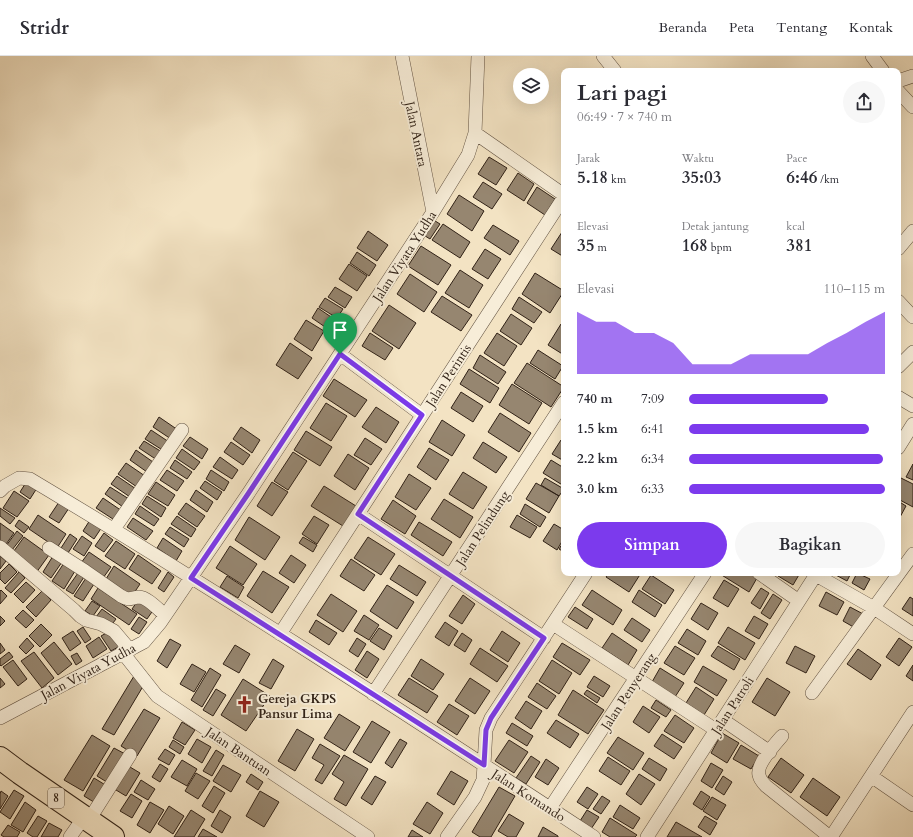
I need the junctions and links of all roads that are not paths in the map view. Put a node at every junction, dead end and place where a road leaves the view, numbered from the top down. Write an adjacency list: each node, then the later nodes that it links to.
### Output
1 (402, 56): 14 (street, Jalan Antara)
2 (478, 56): 11 (street, Jalan Viyata Yudha)
3 (603, 56): 5 (street)
4 (872, 56): 6 (street)
5 (613, 68)
6 (881, 68)
7 (913, 76): 8 (street)
8 (901, 80)
9 (901, 94): 10 (street)
10 (913, 106)
11 (475, 133): 12 (street); 14 (street, Jalan Viyata Yudha)
12 (561, 194)
13 (561, 201): 25 (street, Jalan Perintis)
14 (433, 212): 19 (street, Jalan Viyata Yudha)
15 (913, 231): 16 (street)
16 (901, 245)
17 (901, 304): 18 (street)
18 (913, 317)
19 (340, 354): 25 (street); 43 (street, Jalan Viyata Yudha)
20 (911, 356): 21 (street)
21 (901, 364)
22 (901, 399): 23 (street)
23 (913, 406)
24 (561, 407): 36 (street, Jalan Pelindung)
25 (422, 415): 30 (street, Jalan Perintis)
26 (913, 424): 28 (street)
27 (182, 430): 31 (street)
28 (901, 443)
29 (0, 491): 31 (street)
30 (358, 514): 36 (street); 48 (street, Jalan Perintis)
31 (114, 529): 43 (street)
32 (0, 547): 51 (street, Jalan Bantuan)
33 (49, 548): 46 (street)
34 (913, 554): 35 (street)
35 (901, 571)
36 (450, 575): 50 (street); 54 (street, Jalan Pelindung)
37 (584, 576): 47 (street)
38 (703, 576): 52 (street, Jalan Penyerang)
39 (762, 576): 44 (street)
40 (815, 576): 44 (street, Jalan Patroli)
41 (819, 576): 45 (street)
42 (897, 576): 45 (street)
43 (191, 578): 46 (street, Jalan Viyata Yudha); 48 (street)
44 (799, 601): 57 (street, Jalan Patroli)
45 (874, 608): 49 (street); 53 (street)
46 (165, 615): 51 (street, Jalan Viyata Yudha)
47 (553, 624): 50 (street); 52 (street)
48 (280, 634): 54 (street)
49 (913, 634)
50 (544, 638): 62 (street)
51 (126, 652): 56 (street, Jalan Viyata Yudha); 69 (street, Jalan Bantuan)
52 (636, 678): 57 (street); 65 (street, Jalan Penyerang)
53 (812, 693)
54 (373, 694): 62 (street)
55 (913, 712): 63 (street)
56 (0, 718)
57 (719, 725): 59 (street); 72 (street, Jalan Patroli)
58 (782, 736): 59 (street)
59 (770, 752): 73 (street)
60 (130, 755): 66 (street)
61 (0, 758): 66 (highway, 8)
62 (484, 765): 65 (street, Jalan Komando); 70 (street)
63 (871, 776): 64 (street); 73 (street)
64 (913, 805)
65 (550, 808): 71 (street, Jalan Komando)
66 (86, 819): 67 (street); 68 (highway, 8)
67 (70, 837)
68 (113, 837)
69 (368, 837)
70 (447, 837)
71 (594, 837)
72 (647, 837)
73 (830, 837)

